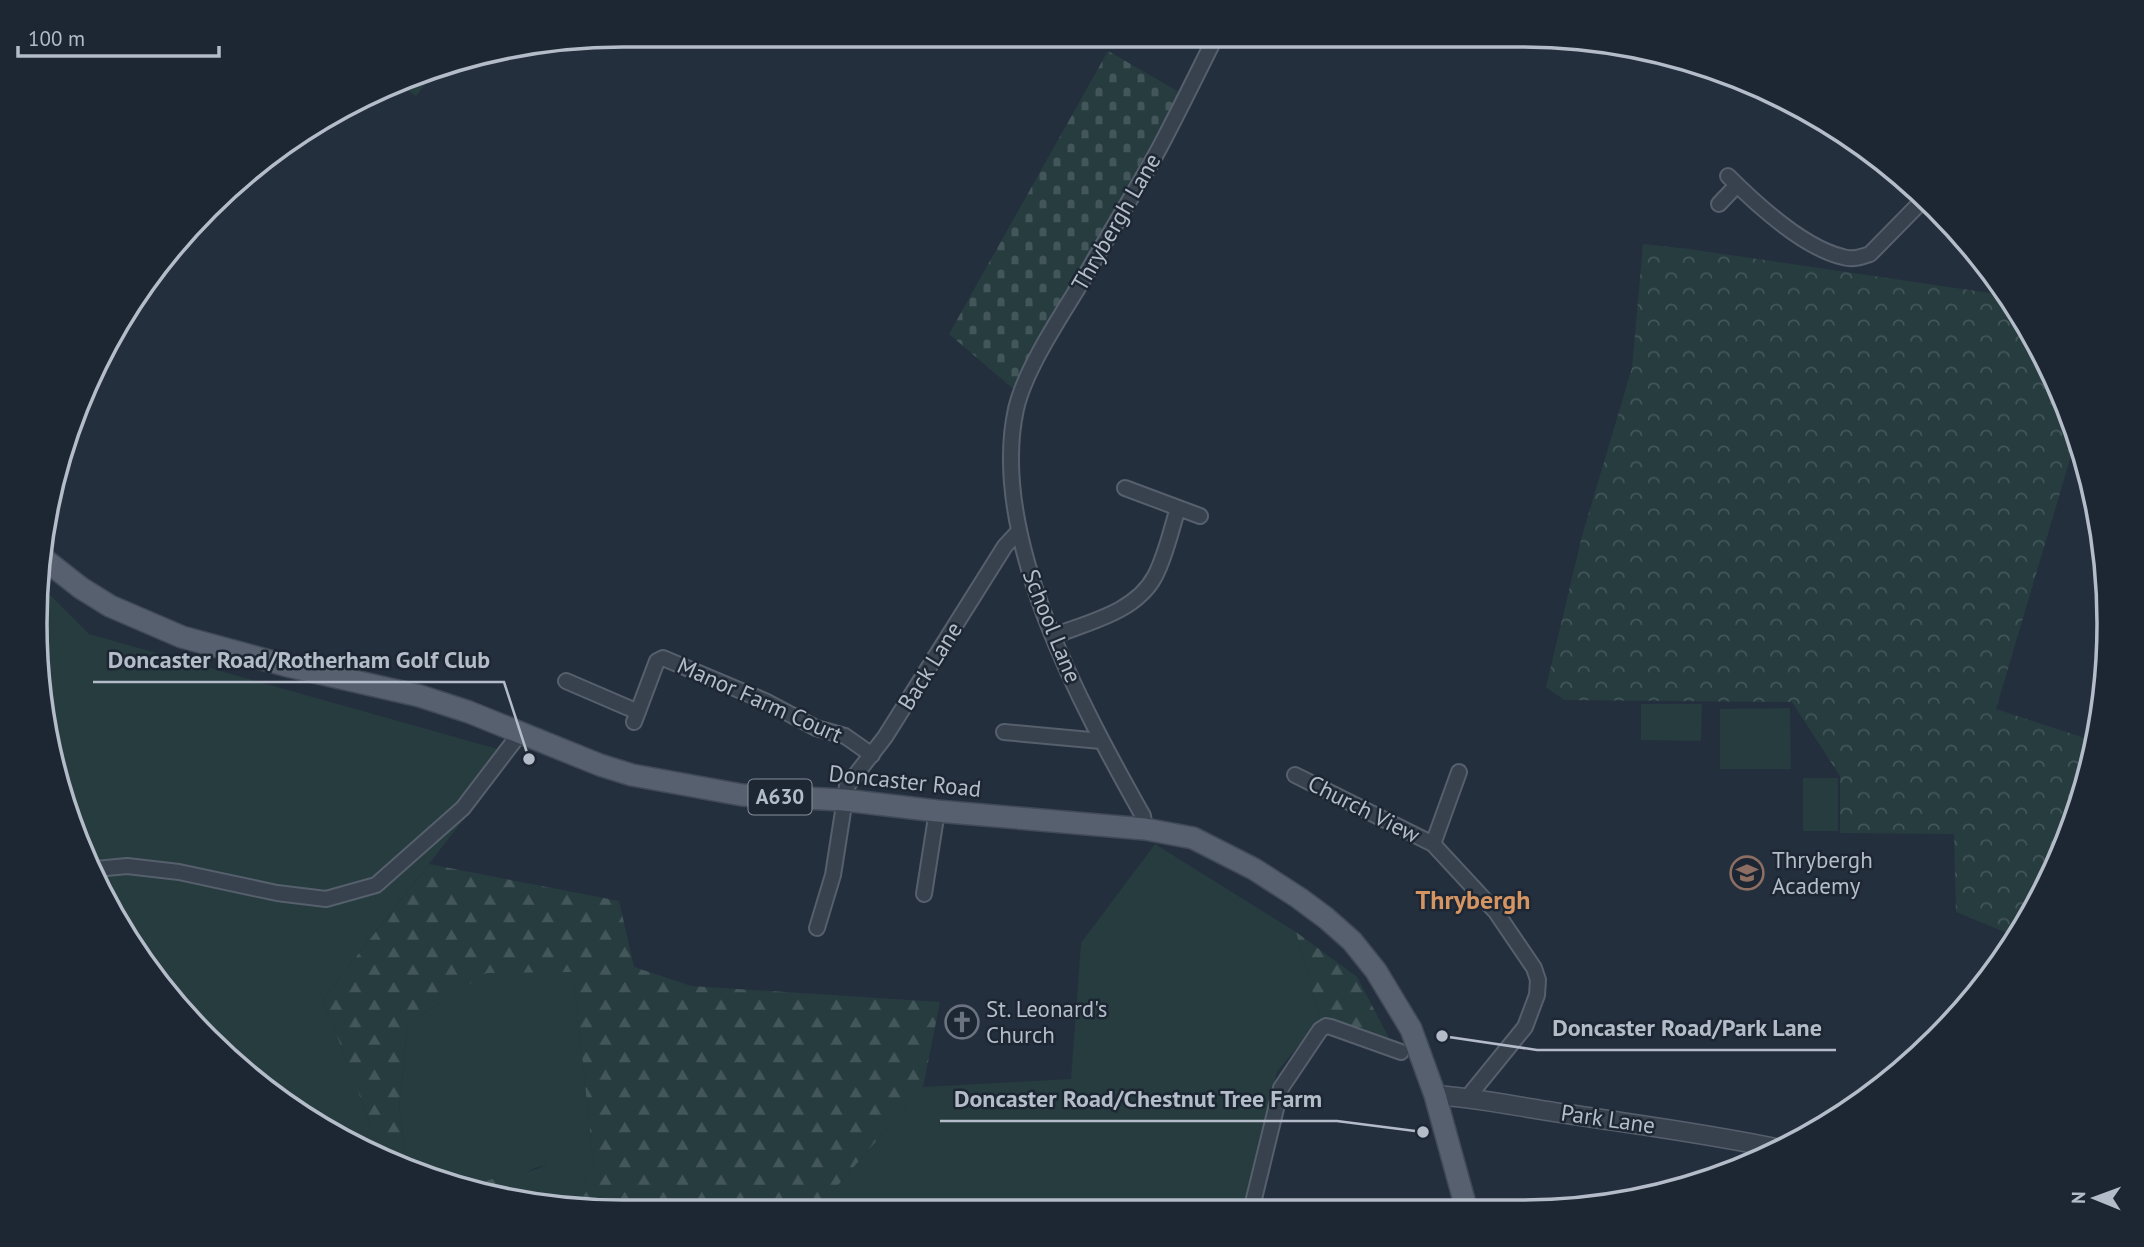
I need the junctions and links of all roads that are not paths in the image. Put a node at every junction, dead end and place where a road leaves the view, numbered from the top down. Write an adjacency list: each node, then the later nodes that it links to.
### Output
1 (1210, 47): 4 (street, Thrybergh Lane)
2 (1719, 204): 3 (street)
3 (1917, 206)
4 (1016, 408): 8 (street, School Lane)
5 (1125, 488): 6 (street)
6 (1178, 508): 7 (street); 10 (street)
7 (1200, 516)
8 (1018, 532): 10 (street, School Lane); 15 (street, Back Lane)
9 (50, 564): 12 (main road, Doncaster Road / A630)
10 (1053, 636): 14 (street, School Lane)
11 (566, 681): 15 (street, Manor Farm Court)
12 (521, 732): 18 (main road, Doncaster Road / A630); 22 (street)
13 (1004, 732): 14 (street)
14 (1101, 741): 20 (street, School Lane)
15 (872, 755): 18 (street, Back Lane)
16 (1459, 772): 21 (street)
17 (1295, 775): 21 (street, Church View)
18 (844, 800): 19 (main road, Doncaster Road / A630); 24 (street, Back Lane)
19 (937, 811): 20 (main road, Doncaster Road / A630); 23 (street)
20 (1145, 829): 26 (main road, Doncaster Road / A630)
21 (1433, 844): 27 (street)
22 (102, 868)
23 (924, 894)
24 (817, 928)
25 (1401, 1052): 29 (street)
26 (1435, 1095): 27 (street, Park Lane); 30 (main road, Doncaster Road / A630)
27 (1468, 1097): 28 (street, Park Lane)
28 (1763, 1146)
29 (1254, 1200)
30 (1464, 1200)

